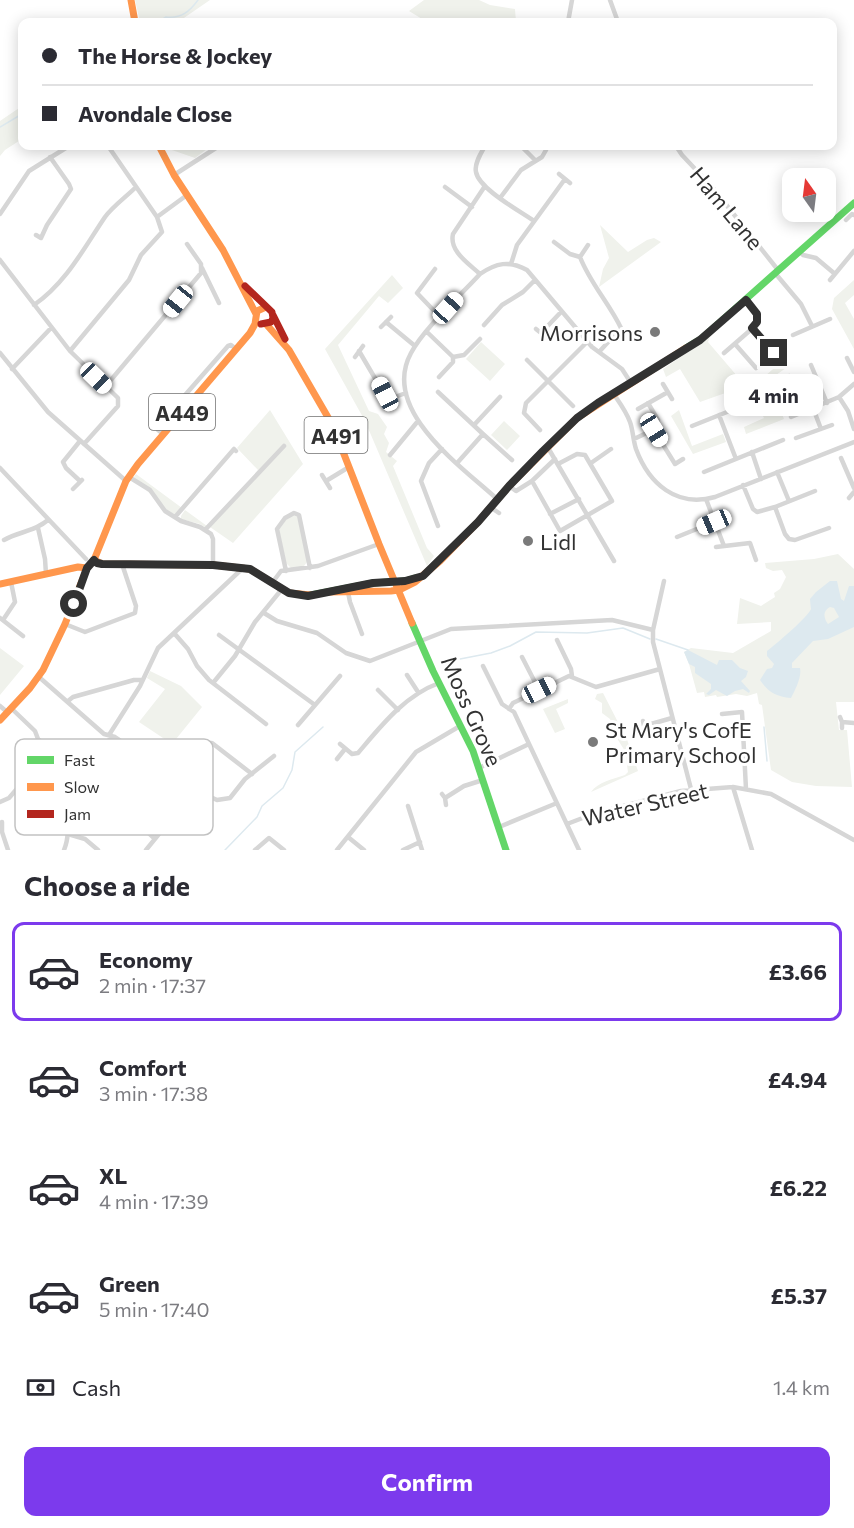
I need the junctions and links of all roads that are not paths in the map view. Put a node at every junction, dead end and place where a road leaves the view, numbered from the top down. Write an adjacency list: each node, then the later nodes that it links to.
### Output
1 (131, 0): 5 (main road)
2 (610, 0): 7 (street)
3 (572, 1): 4 (street); 6 (street)
4 (579, 4)
5 (134, 18)
6 (569, 18)
7 (617, 18)
8 (62, 150): 16 (street)
9 (111, 150): 25 (street)
10 (161, 150): 21 (main road)
11 (213, 150): 21 (street)
12 (483, 150): 24 (street)
13 (525, 150): 18 (street)
14 (546, 150): 17 (street)
15 (679, 150): 48 (street, Ham Lane)
16 (50, 157): 31 (street); 36 (street)
17 (542, 157): 18 (street); 19 (street)
18 (535, 160): 28 (street)
19 (548, 160)
20 (559, 174): 22 (street)
21 (174, 176): 26 (main road)
22 (565, 179): 23 (street); 35 (street)
23 (570, 183)
24 (485, 186): 28 (street); 30 (street)
25 (136, 188): 33 (street); 59 (street)
26 (187, 195): 33 (street); 52 (main road)
27 (446, 196): 30 (street)
28 (500, 198): 35 (street)
29 (854, 202): 40 (main road)
30 (472, 207): 49 (street)
31 (0, 214)
32 (854, 215): 34 (street)
33 (157, 217): 83 (street)
34 (846, 220)
35 (534, 221): 44 (street)
36 (36, 235)
37 (554, 242): 42 (street)
38 (187, 244): 45 (street)
39 (588, 246): 42 (street)
40 (799, 251): 48 (main road); 50 (street)
41 (854, 251): 50 (street)
42 (580, 257): 84 (street)
43 (0, 260): 59 (street)
44 (511, 264): 49 (street); 53 (street)
45 (202, 268): 58 (street); 102 (street)
46 (435, 269): 51 (street)
47 (424, 270): 51 (street)
48 (777, 272): 57 (main road); 70 (street, Ham Lane)
49 (480, 274): 64 (street)
50 (835, 274): 54 (street)
51 (430, 275): 55 (street)
52 (238, 279): 60 (main road); 63 (main road)
53 (535, 280): 61 (street); 69 (street)
54 (830, 280)
55 (417, 293): 56 (street); 64 (street)
56 (410, 295)
57 (746, 300): 73 (street); 99 (main road)
58 (219, 303)
59 (34, 305): 72 (street)
60 (266, 307): 62 (main road); 63 (main road)
61 (561, 312): 74 (street); 78 (street)
62 (273, 315): 68 (main road); 82 (main road, A491)
63 (256, 316): 68 (main road); 81 (main road, A449)
64 (440, 316): 75 (street)
65 (391, 317): 67 (street)
66 (830, 319): 70 (street)
67 (386, 322): 71 (street); 80 (street)
68 (266, 325): 81 (main road, A449); 82 (main road, A491)
69 (484, 325)
70 (812, 326): 76 (street)
71 (381, 327)
72 (51, 328): 83 (street); 94 (street)
73 (752, 328): 79 (street); 92 (street)
74 (536, 329)
75 (427, 332): 80 (street); 88 (street)
76 (793, 335)
77 (480, 339): 88 (street)
78 (587, 342): 84 (street); 98 (street)
79 (735, 344): 86 (street); 93 (street)
80 (415, 346): 105 (street)
81 (238, 347): 158 (main road, A449)
82 (290, 350): 153 (main road, A491)
83 (70, 351): 102 (street)
84 (599, 352): 99 (street)
85 (0, 353): 94 (street)
86 (724, 353)
87 (354, 357): 105 (street)
88 (453, 357): 97 (street)
89 (847, 358): 95 (street)
90 (527, 360): 98 (street)
91 (810, 365): 113 (street)
92 (785, 366)
93 (756, 368)
94 (12, 369): 135 (street)
95 (854, 372)
96 (789, 376): 118 (street)
97 (438, 377)
98 (547, 381): 115 (street); 123 (street)
99 (631, 383): 106 (main road)
100 (663, 384): 104 (street)
101 (854, 384): 108 (street)
102 (105, 387): 135 (street)
103 (438, 392): 109 (street)
104 (668, 392): 110 (street); 114 (street)
105 (406, 393): 122 (street)
106 (613, 393): 133 (street); 138 (main road)
107 (750, 397): 119 (street)
108 (839, 397): 113 (street); 128 (street)
109 (443, 398): 112 (street); 124 (street)
110 (672, 399)
111 (499, 401): 124 (street)
112 (439, 403)
113 (826, 403): 116 (street)
114 (648, 404): 117 (street); 130 (street)
115 (573, 406)
116 (813, 408): 118 (street); 127 (street)
117 (638, 410)
118 (804, 412): 120 (street)
119 (720, 415): 126 (street); 148 (street)
120 (791, 417)
121 (540, 419): 123 (street)
122 (418, 421): 140 (street); 145 (street)
123 (535, 424): 129 (street)
124 (474, 425): 131 (street)
125 (831, 425): 127 (street)
126 (692, 426)
127 (821, 429): 132 (street)
128 (854, 429)
129 (540, 430)
130 (654, 430): 133 (street); 147 (street)
131 (483, 434): 144 (street); 151 (street)
132 (796, 438)
133 (634, 439): 171 (street)
134 (783, 440): 143 (street)
135 (82, 442): 158 (street); 165 (street)
136 (854, 442): 156 (street)
137 (284, 446): 184 (street)
138 (547, 446): 150 (street); 163 (main road)
139 (234, 449): 178 (street)
140 (442, 449): 151 (street); 181 (street)
141 (511, 449): 144 (street)
142 (611, 449): 152 (street)
143 (752, 452): 148 (street); 159 (street)
144 (506, 454): 149 (street)
145 (390, 455)
146 (841, 458): 166 (street)
147 (683, 459)
148 (736, 459): 155 (street)
149 (512, 460)
150 (556, 461): 152 (street); 161 (street); 170 (street)
151 (458, 462): 169 (street)
152 (591, 463): 177 (street)
153 (350, 467): 160 (street); 187 (main road, A491)
154 (0, 468): 179 (street)
155 (704, 472)
156 (777, 472): 159 (street); 172 (street)
157 (322, 475): 160 (street)
158 (128, 479): 178 (street); 190 (main road, A449)
159 (761, 479): 162 (street)
160 (326, 481): 164 (street)
161 (531, 481): 163 (street); 176 (street)
162 (743, 485): 171 (street); 174 (street)
163 (509, 486): 169 (main road)
164 (330, 488)
165 (73, 489)
166 (854, 490): 168 (street)
167 (815, 491): 172 (street)
168 (849, 498)
169 (497, 499): 173 (main road)
170 (579, 499): 176 (street); 177 (street)
171 (706, 499): 180 (street)
172 (789, 501): 174 (street)
173 (490, 507): 175 (street); 201 (main road)
174 (775, 507): 183 (street)
175 (499, 513)
176 (550, 514): 177 (street)
177 (589, 515): 192 (street)
178 (175, 517): 184 (street)
179 (48, 520): 182 (street); 190 (street)
180 (714, 522): 185 (street); 188 (street)
181 (438, 526)
182 (38, 528): 186 (street); 200 (street)
183 (829, 528)
184 (205, 530): 194 (street)
185 (677, 537)
186 (4, 540)
187 (379, 544): 195 (main road, A491); 198 (street)
188 (724, 546): 189 (street); 191 (street)
189 (716, 547)
190 (85, 558): 193 (main road); 197 (main road, A449)
191 (756, 560)
192 (614, 561)
193 (122, 564): 194 (main road); 216 (street)
194 (213, 565): 196 (main road)
195 (388, 566): 204 (main road); 205 (main road, A491)
196 (244, 567): 207 (main road); 219 (street)
197 (87, 568): 200 (main road); 216 (main road, A449)
198 (310, 568): 199 (street); 199 (street)
199 (286, 571): 207 (street)
200 (46, 574): 203 (main road)
201 (423, 576): 205 (main road); 206 (main road)
202 (664, 581): 217 (street)
203 (11, 582): 208 (main road); 215 (street)
204 (378, 582): 205 (main road); 211 (main road)
205 (396, 582): 210 (main road, A491)
206 (415, 582): 210 (main road); 213 (main road)
207 (272, 583): 209 (main road)
208 (0, 584)
209 (282, 589): 211 (main road); 214 (street)
210 (399, 590): 212 (main road); 213 (main road, Moss Grove / A491)
211 (328, 592): 212 (main road)
212 (348, 592): 218 (street)
213 (405, 604): 223 (main road, Moss Grove / A491)
214 (264, 613): 223 (street); 226 (street)
215 (1, 619): 221 (street)
216 (65, 624): 233 (main road, A449)
217 (653, 630): 223 (street); 229 (street)
218 (354, 631)
219 (174, 633): 234 (street); 235 (street)
220 (219, 635): 226 (street)
221 (23, 636)
222 (557, 640): 225 (street)
223 (421, 641): 236 (main road, Moss Grove / A491)
224 (566, 643): 225 (street)
225 (560, 646): 232 (street)
226 (239, 650): 235 (street); 241 (street)
227 (522, 657): 238 (street)
228 (483, 666): 243 (street)
229 (660, 669): 232 (street); 247 (street)
230 (407, 675): 239 (street)
231 (340, 676): 241 (street)
232 (572, 676): 238 (street)
233 (39, 677): 240 (street); 244 (main road, A449)
234 (143, 680): 240 (street); 257 (street)
235 (213, 683): 252 (street)
236 (439, 683): 239 (street); 255 (main road, Moss Grove / A491)
237 (378, 690): 245 (street)
238 (539, 690): 243 (street)
239 (418, 692): 245 (street)
240 (68, 701): 257 (street)
241 (315, 705): 253 (street)
242 (0, 706): 244 (street)
243 (509, 709): 263 (street)
244 (9, 710): 248 (main road, A449); 258 (street)
245 (398, 710): 264 (street)
246 (722, 714): 272 (street)
247 (672, 718): 254 (street); 271 (street)
248 (0, 720)
249 (642, 721): 254 (street)
250 (841, 722): 251 (street)
251 (854, 723)
252 (266, 724)
253 (298, 725)
254 (650, 725): 256 (street)
255 (460, 726): 267 (main road, Moss Grove / A491); 287 (street)
256 (652, 731)
257 (110, 736): 259 (street); 260 (street)
258 (38, 739)
259 (108, 739)
260 (115, 739)
261 (213, 744): 268 (street)
262 (340, 744): 264 (street)
263 (529, 744): 267 (street); 276 (street)
264 (345, 749): 266 (street)
265 (275, 756): 268 (street)
266 (337, 759)
267 (479, 768): 269 (main road, Moss Grove / A491)
268 (252, 774): 274 (street)
269 (483, 780): 277 (street); 281 (main road, Moss Grove / A491)
270 (733, 787): 271 (street, Water Street); 272 (street, Water Street); 305 (street)
271 (691, 789): 280 (street, Water Street)
272 (746, 789): 290 (street, Water Street)
273 (15, 791): 275 (street)
274 (213, 798)
275 (0, 802)
276 (557, 803): 280 (street); 281 (street)
277 (446, 805)
278 (408, 806): 291 (street)
279 (2, 822): 282 (street)
280 (567, 824): 304 (street)
281 (498, 827): 303 (main road, Moss Grove / A491)
282 (1, 829): 293 (street)
283 (68, 835): 294 (street)
284 (78, 835): 292 (street)
285 (151, 835): 288 (street)
286 (157, 835): 288 (street)
287 (348, 837): 299 (street); 300 (street)
288 (154, 838): 296 (street)
289 (97, 839): 292 (street)
290 (854, 840)
291 (420, 842): 301 (street); 302 (street)
292 (92, 844): 295 (street)
293 (8, 850)
294 (64, 850)
295 (98, 850)
296 (146, 850)
297 (255, 850): 298 (street)
298 (284, 850)
299 (337, 850)
300 (364, 850)
301 (403, 850)
302 (422, 850)
303 (506, 850)
304 (579, 850)
305 (752, 850)

